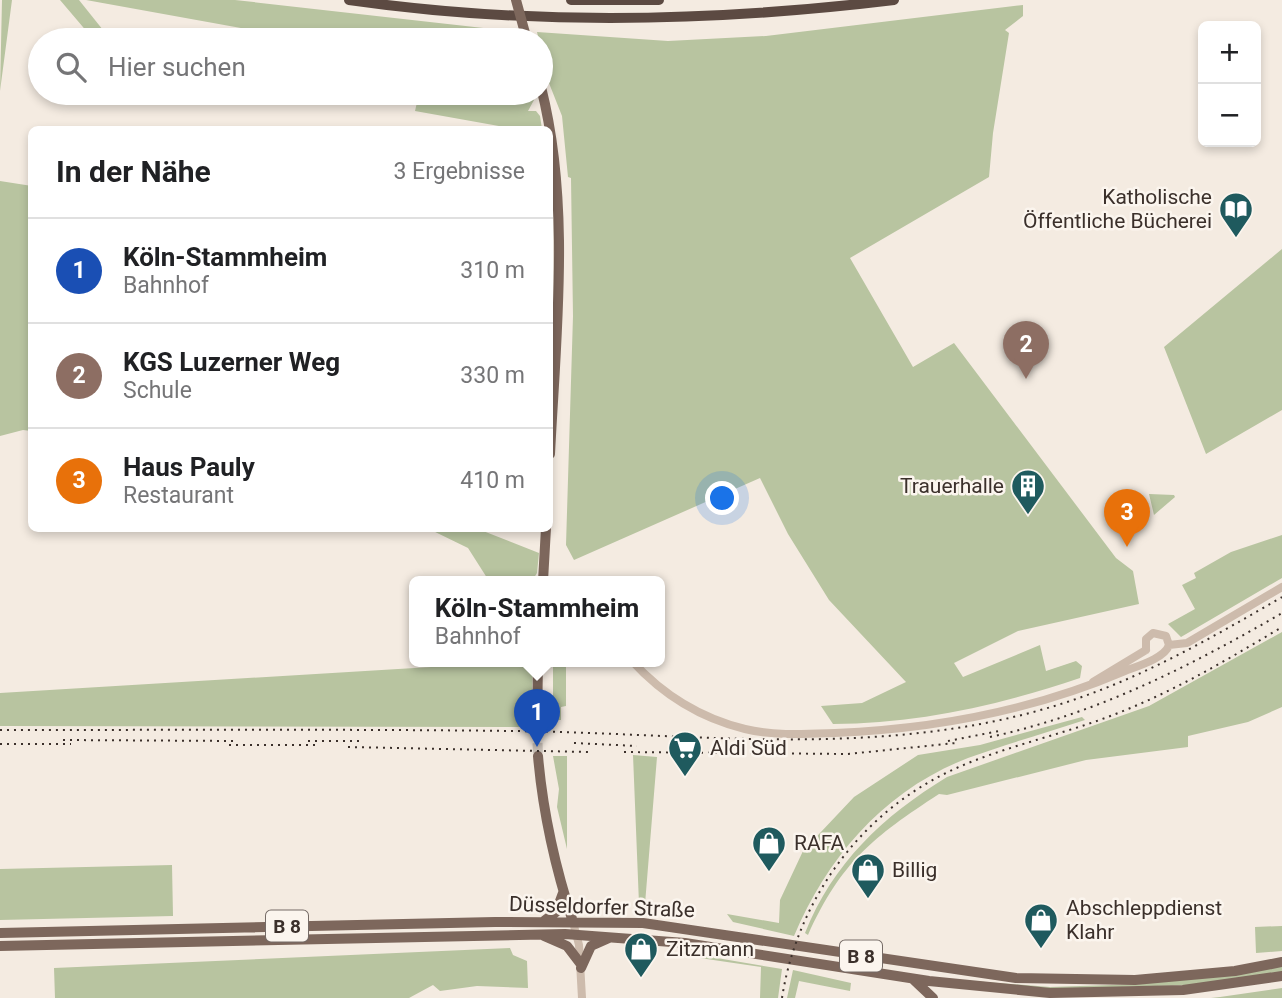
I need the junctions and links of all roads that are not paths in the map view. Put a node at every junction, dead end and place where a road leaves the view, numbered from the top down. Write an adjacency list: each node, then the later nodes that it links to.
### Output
1 (349, 0): 5 (highway)
2 (516, 0): 6 (main road, bridge)
3 (571, 0): 4 (highway)
4 (659, 0)
5 (894, 0)
6 (524, 28)
7 (544, 105): 8 (main road)
8 (548, 126)
9 (553, 150): 10 (main road)
10 (553, 351)
11 (546, 532): 12 (main road)
12 (543, 576)
13 (1282, 587): 14 (street)
14 (1169, 645): 15 (street); 16 (street)
15 (1146, 650): 16 (street); 19 (street)
16 (1155, 656): 19 (street)
17 (538, 667): 20 (main road)
18 (638, 667): 19 (street)
19 (1088, 686)
20 (537, 728)
21 (538, 756): 22 (main road)
22 (563, 892): 23 (main road); 24 (main road)
23 (544, 921): 24 (main road, Düsseldorfer Straße / B 8); 25 (main road, Düsseldorfer Straße / B 8)
24 (573, 922): 27 (street); 30 (main road, Düsseldorfer Straße / B 8)
25 (0, 933)
26 (540, 934): 27 (main road, Düsseldorfer Straße / B 8); 29 (main road, Düsseldorfer Straße / B 8); 31 (main road)
27 (576, 934): 28 (main road, Düsseldorfer Straße / B 8); 31 (street)
28 (614, 936): 31 (main road); 33 (main road, Düsseldorfer Straße / B 8)
29 (0, 946)
30 (1282, 962)
31 (580, 966): 34 (street)
32 (1282, 976): 33 (main road, Düsseldorfer Straße / B 8)
33 (912, 978): 35 (main road)
34 (582, 998)
35 (933, 998)

